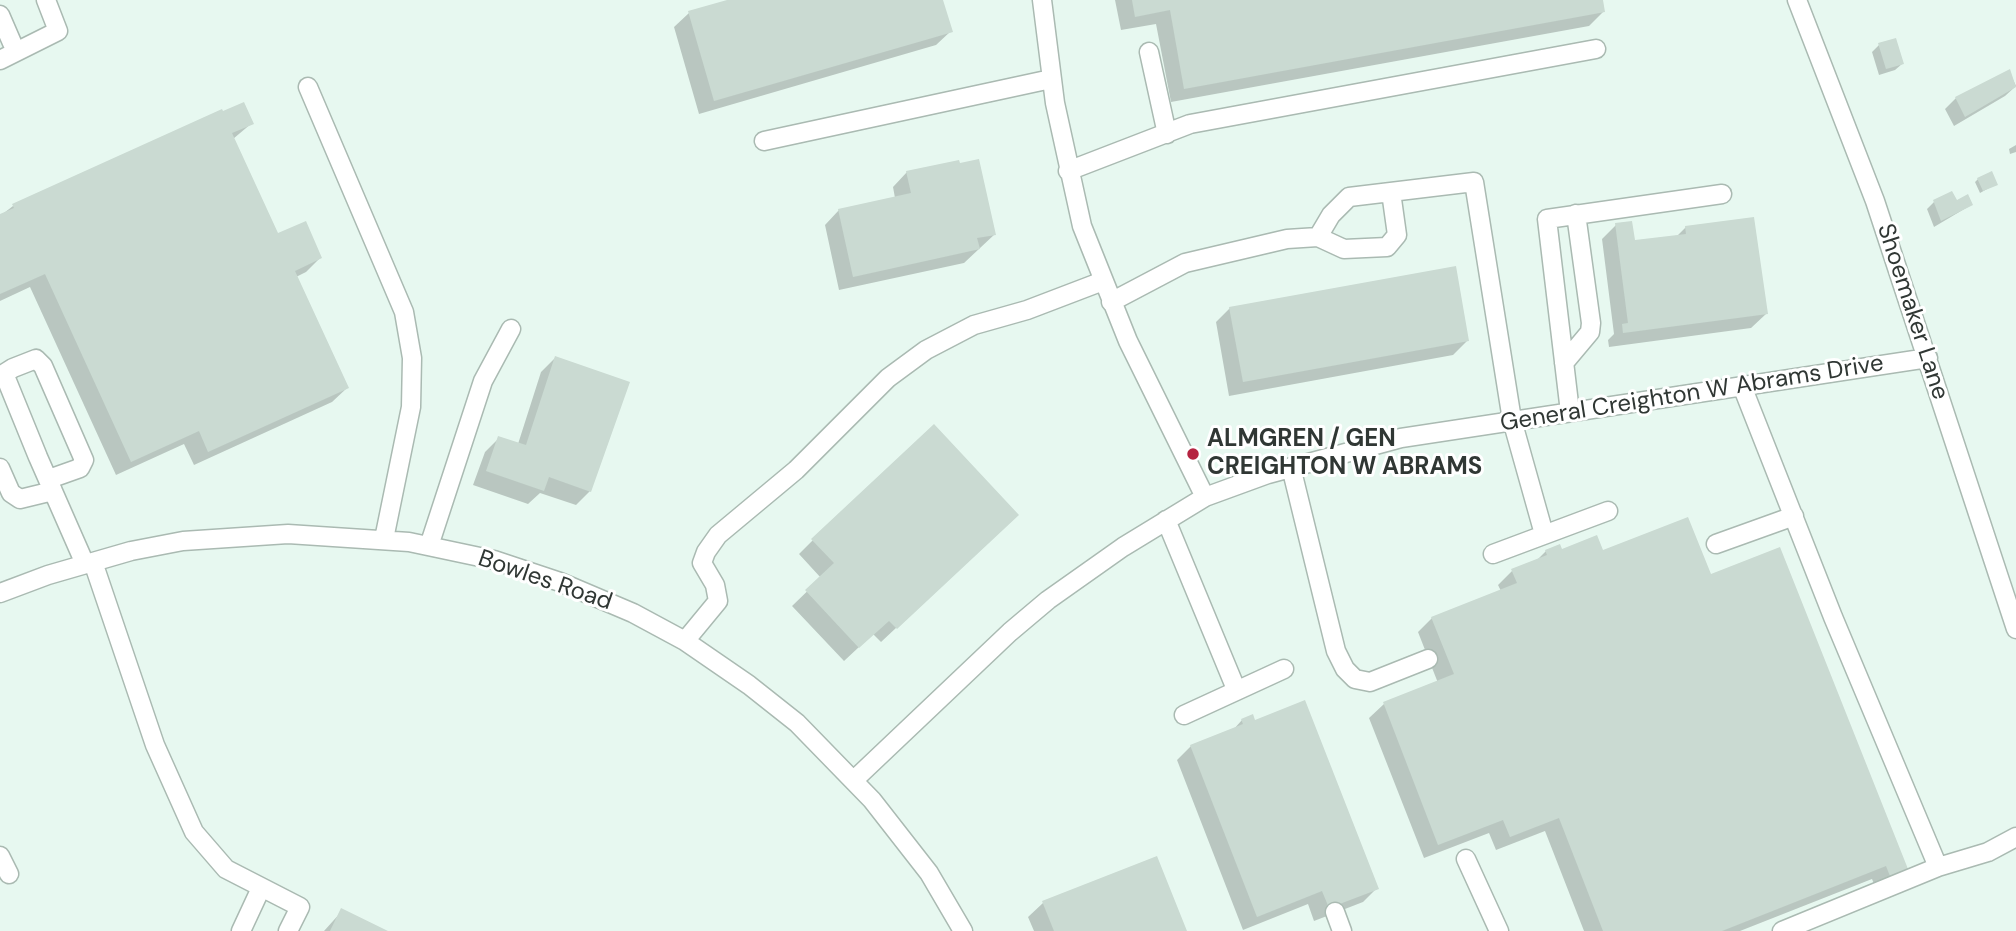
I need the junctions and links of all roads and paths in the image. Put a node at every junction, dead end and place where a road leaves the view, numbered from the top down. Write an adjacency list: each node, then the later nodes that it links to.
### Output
1 (46, 0): 7 (street)
2 (1042, 0): 8 (street)
3 (1797, 0): 20 (street, Shoemaker Lane)
4 (0, 15): 7 (street)
5 (1596, 49): 10 (street)
6 (1149, 52): 10 (street)
7 (8, 56)
8 (1051, 79): 11 (street); 12 (street)
9 (308, 87): 34 (street)
10 (1167, 134): 12 (street)
11 (764, 141)
12 (1068, 171): 17 (street)
13 (1391, 192): 16 (street); 16 (street); 25 (street)
14 (1722, 194): 15 (street)
15 (1576, 214): 21 (street); 21 (street)
16 (1318, 237): 18 (street)
17 (1102, 281): 18 (street); 41 (street)
18 (1111, 302): 29 (street)
19 (511, 329): 36 (street)
20 (1928, 358): 22 (street, General Creighton W Abrams Drive); 40 (street, Shoemaker Lane)
21 (1564, 363): 24 (street)
22 (1742, 386): 24 (street, General Creighton W Abrams Drive); 31 (street)
23 (7, 403): 28 (street); 28 (street)
24 (1570, 412): 25 (street, General Creighton W Abrams Drive)
25 (1511, 421): 26 (street, General Creighton W Abrams Drive); 33 (street)
26 (1291, 467): 29 (street, General Creighton W Abrams Drive); 42 (street)
27 (0, 468): 28 (street)
28 (51, 485): 38 (street)
29 (1205, 498): 32 (street, General Creighton W Abrams Drive)
30 (1608, 511): 33 (street)
31 (1794, 516): 35 (street); 50 (street)
32 (1166, 520): 44 (street); 46 (street, General Creighton W Abrams Drive)
33 (1544, 534): 37 (street)
34 (384, 539): 36 (street, Bowles Road); 38 (street, Bowles Road)
35 (1716, 544)
36 (429, 546): 41 (street, Bowles Road)
37 (1493, 554)
38 (89, 563): 39 (street, Bowles Road); 52 (street)
39 (0, 593)
40 (2016, 629)
41 (685, 642): 46 (street, Bowles Road)
42 (1427, 659)
43 (1284, 669): 44 (street)
44 (1236, 689): 45 (street)
45 (1184, 715)
46 (854, 780): 56 (street, Bowles Road)
47 (2016, 837): 50 (street)
48 (0, 856): 51 (street)
49 (1466, 859): 58 (street)
50 (1938, 867): 59 (street)
51 (9, 874)
52 (261, 888): 54 (street); 55 (street)
53 (1335, 912): 57 (street)
54 (241, 931)
55 (288, 931)
56 (963, 931)
57 (1342, 931)
58 (1499, 931)
59 (1782, 931)

